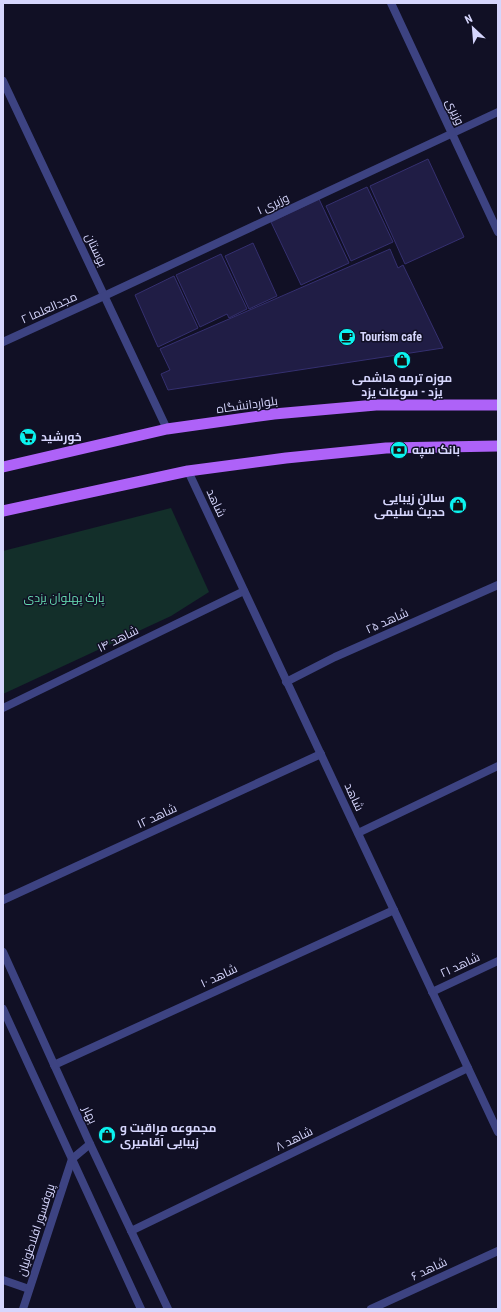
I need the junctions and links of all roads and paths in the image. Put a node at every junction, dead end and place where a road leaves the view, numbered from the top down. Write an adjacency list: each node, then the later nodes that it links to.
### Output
1 (391, 3): 4 (street, وزیری)
2 (3, 81): 6 (street, بوستان)
3 (498, 112): 4 (street, وزیری ۱)
4 (452, 134): 5 (street, وزیری); 6 (street, وزیری ۱)
5 (498, 232)
6 (104, 296): 7 (street, مجدالعلما ۲); 9 (street, بوستان)
7 (3, 342)
8 (498, 405): 9 (main road, بلواردانشگاه)
9 (167, 429): 11 (main road, بلواردانشگاه)
10 (498, 446): 12 (main road)
11 (3, 467)
12 (188, 471): 13 (main road); 15 (street, شاهد)
13 (3, 511)
14 (498, 585): 16 (street, شاهد ۲۵)
15 (244, 591): 16 (street, شاهد); 17 (street, شاهد ۱۴)
16 (286, 682): 18 (street, شاهد)
17 (3, 708)
18 (321, 754): 20 (street, شاهد); 21 (street, شاهد ۱۲)
19 (498, 766): 20 (street)
20 (358, 833): 22 (street, شاهد)
21 (3, 900)
22 (394, 910): 25 (street, شاهد); 27 (street, شاهد ۱۰)
23 (3, 952): 27 (street, بهار)
24 (498, 960): 25 (street, شاهد ۲۱)
25 (432, 992): 28 (street, شاهد)
26 (3, 1009): 31 (street)
27 (54, 1065): 30 (street, بهار)
28 (468, 1068): 29 (street, شاهد); 32 (street, شاهد ۸)
29 (498, 1132)
30 (90, 1144): 31 (street); 32 (street, بهار)
31 (72, 1159): 35 (street, پروفسور افلاطونیان); 37 (street)
32 (131, 1231): 38 (street, بهار)
33 (498, 1251): 39 (street, شاهد ۶)
34 (3, 1280): 35 (street)
35 (29, 1289): 36 (street, پروفسور افلاطونیان)
36 (23, 1309)
37 (141, 1309)
38 (168, 1309)
39 (371, 1309)

